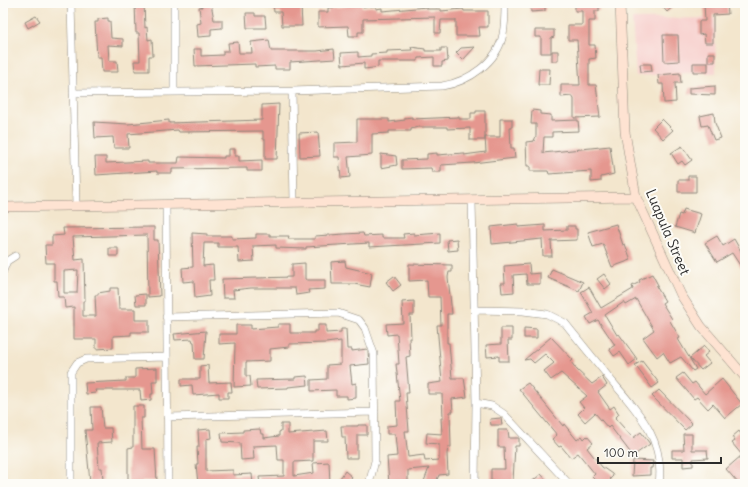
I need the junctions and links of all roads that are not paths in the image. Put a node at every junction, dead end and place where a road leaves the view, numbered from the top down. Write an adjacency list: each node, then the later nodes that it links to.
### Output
1 (71, 3): 7 (street)
2 (174, 3): 6 (street)
3 (505, 3): 5 (street)
4 (620, 3): 8 (street, Luapula Street)
5 (292, 91): 6 (street); 10 (street)
6 (174, 92): 7 (street)
7 (73, 93): 12 (street)
8 (636, 197): 9 (street); 19 (street, Luapula Street)
9 (472, 200): 10 (street); 16 (street)
10 (294, 202): 11 (street)
11 (166, 204): 12 (street); 17 (street)
12 (76, 206): 13 (street)
13 (3, 207)
14 (15, 256): 15 (street)
15 (3, 271)
16 (474, 310): 20 (street); 28 (street)
17 (166, 317): 18 (street); 21 (street)
18 (166, 358): 22 (street); 23 (street)
19 (745, 377)
20 (476, 403): 26 (street); 27 (street)
21 (375, 412): 22 (street); 25 (street)
22 (167, 417): 24 (street)
23 (71, 484)
24 (168, 484)
25 (369, 484)
26 (475, 484)
27 (569, 484)
28 (659, 484)

